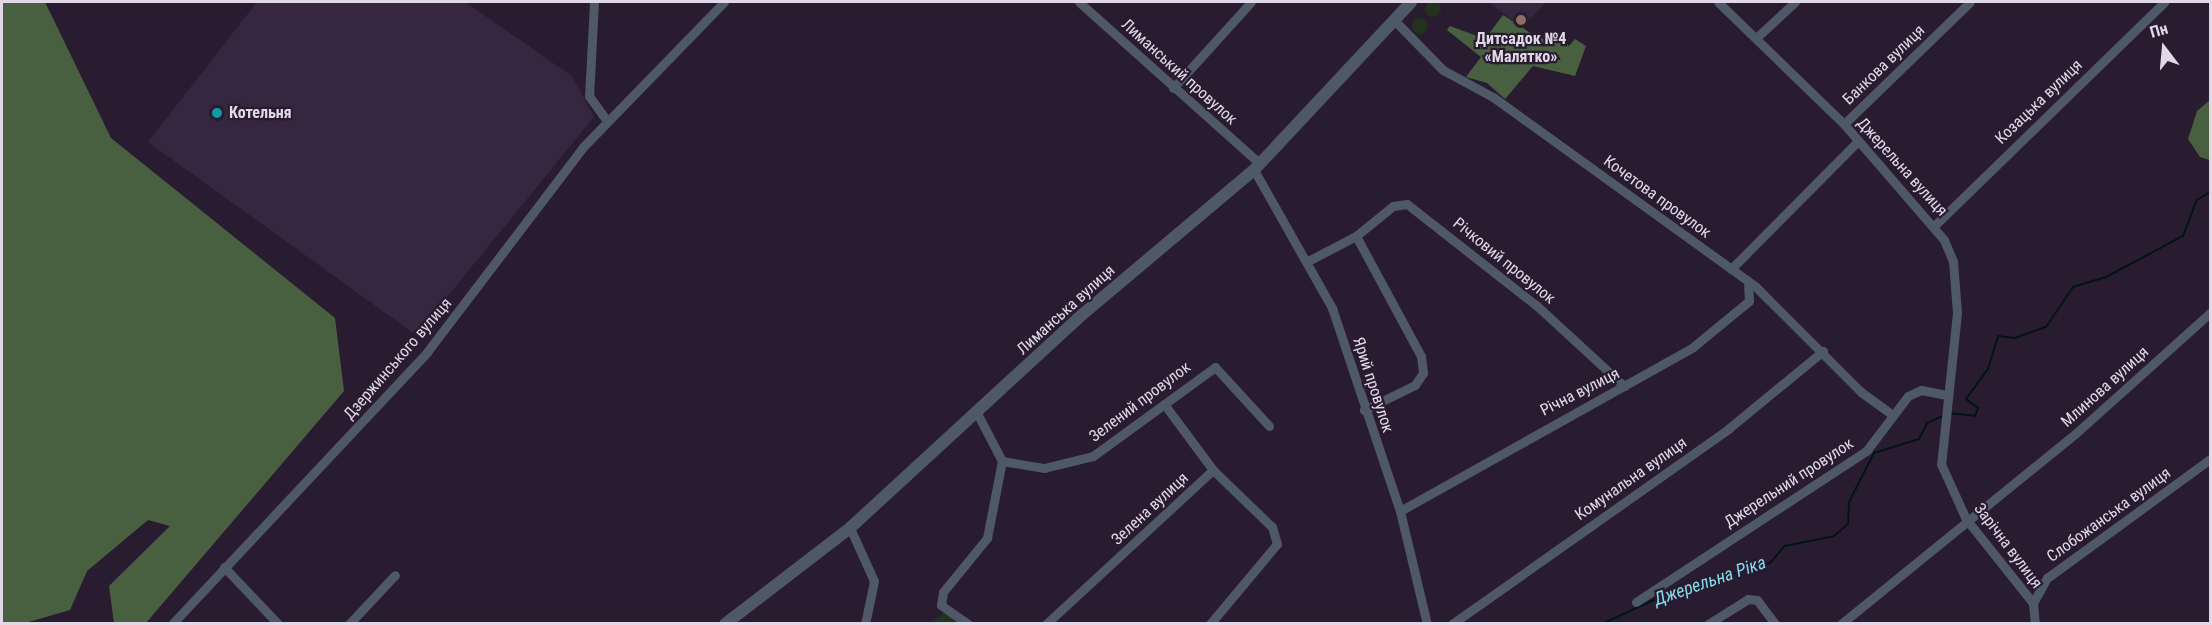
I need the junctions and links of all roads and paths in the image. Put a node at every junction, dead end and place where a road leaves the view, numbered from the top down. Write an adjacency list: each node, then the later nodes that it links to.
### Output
1 (594, 2): 13 (street)
2 (724, 2): 13 (street, Дзержинського вулиця)
3 (1079, 2): 12 (street, Лиманський провулок)
4 (1251, 2): 12 (street)
5 (1411, 2): 10 (street, Лиманська вулиця)
6 (1718, 2): 11 (street, Джерельна вулиця)
7 (1795, 2): 11 (street)
8 (1971, 2): 14 (street, Банкова вулиця)
9 (2164, 2): 17 (street, Козацька вулиця)
10 (1394, 20): 16 (street, Лиманська вулиця); 20 (street, Кочетова провулок)
11 (1756, 38): 14 (street, Джерельна вулиця)
12 (1173, 88): 16 (street, Лиманський провулок)
13 (607, 121): 38 (street, Дзержинського вулиця)
14 (1844, 124): 15 (street, Джерельна вулиця)
15 (1857, 142): 17 (street, Джерельна вулиця); 20 (street)
16 (1257, 167): 19 (street, Ярий провулок); 29 (street, Лиманська вулиця)
17 (1935, 225): 25 (street, Джерельна вулиця)
18 (1356, 236): 19 (street, Річковий провулок); 24 (street, Річковий провулок); 27 (street)
19 (1308, 261): 27 (street, Ярий провулок)
20 (1731, 269): 21 (street, Кочетова провулок)
21 (1748, 281): 23 (street, Кочетова провулок); 24 (street, Річна вулиця)
22 (2211, 313): 36 (street, Млинова вулиця)
23 (1823, 351): 28 (street, Кочетова провулок); 51 (street, Комунальна вулиця)
24 (1624, 386): 35 (street, Річна вулиця)
25 (1947, 399): 28 (street, Джерельний провулок); 30 (street, Джерельна вулиця)
26 (1164, 404): 31 (street, Зелений провулок); 33 (street, Зелений провулок); 34 (street, Зелена вулиця)
27 (1364, 410): 35 (street, Ярий провулок)
28 (1890, 413): 40 (street, Джерельний провулок)
29 (978, 415): 33 (street); 37 (street, Лиманська вулиця)
30 (1946, 418): 36 (street, Зарічна вулиця)
31 (1269, 426)
32 (2211, 459): 41 (street, Слобожанська вулиця)
33 (1002, 461): 47 (street)
34 (1213, 470): 48 (street, Зелена вулиця); 49 (street)
35 (1400, 511): 50 (street, Ярий провулок)
36 (1966, 519): 41 (street, Зарічна вулиця); 54 (street)
37 (850, 528): 45 (street, Лиманська вулиця); 46 (street)
38 (224, 567): 42 (street, Дзержинського вулиця); 43 (street)
39 (395, 574): 44 (street)
40 (1636, 602)
41 (2032, 603): 55 (street, Зарічна вулиця)
42 (172, 624)
43 (278, 624)
44 (349, 624)
45 (725, 624)
46 (865, 624)
47 (968, 624)
48 (1046, 624)
49 (1210, 624)
50 (1427, 624)
51 (1452, 624)
52 (1708, 624): 53 (street)
53 (1775, 624)
54 (1841, 624)
55 (2035, 624)

